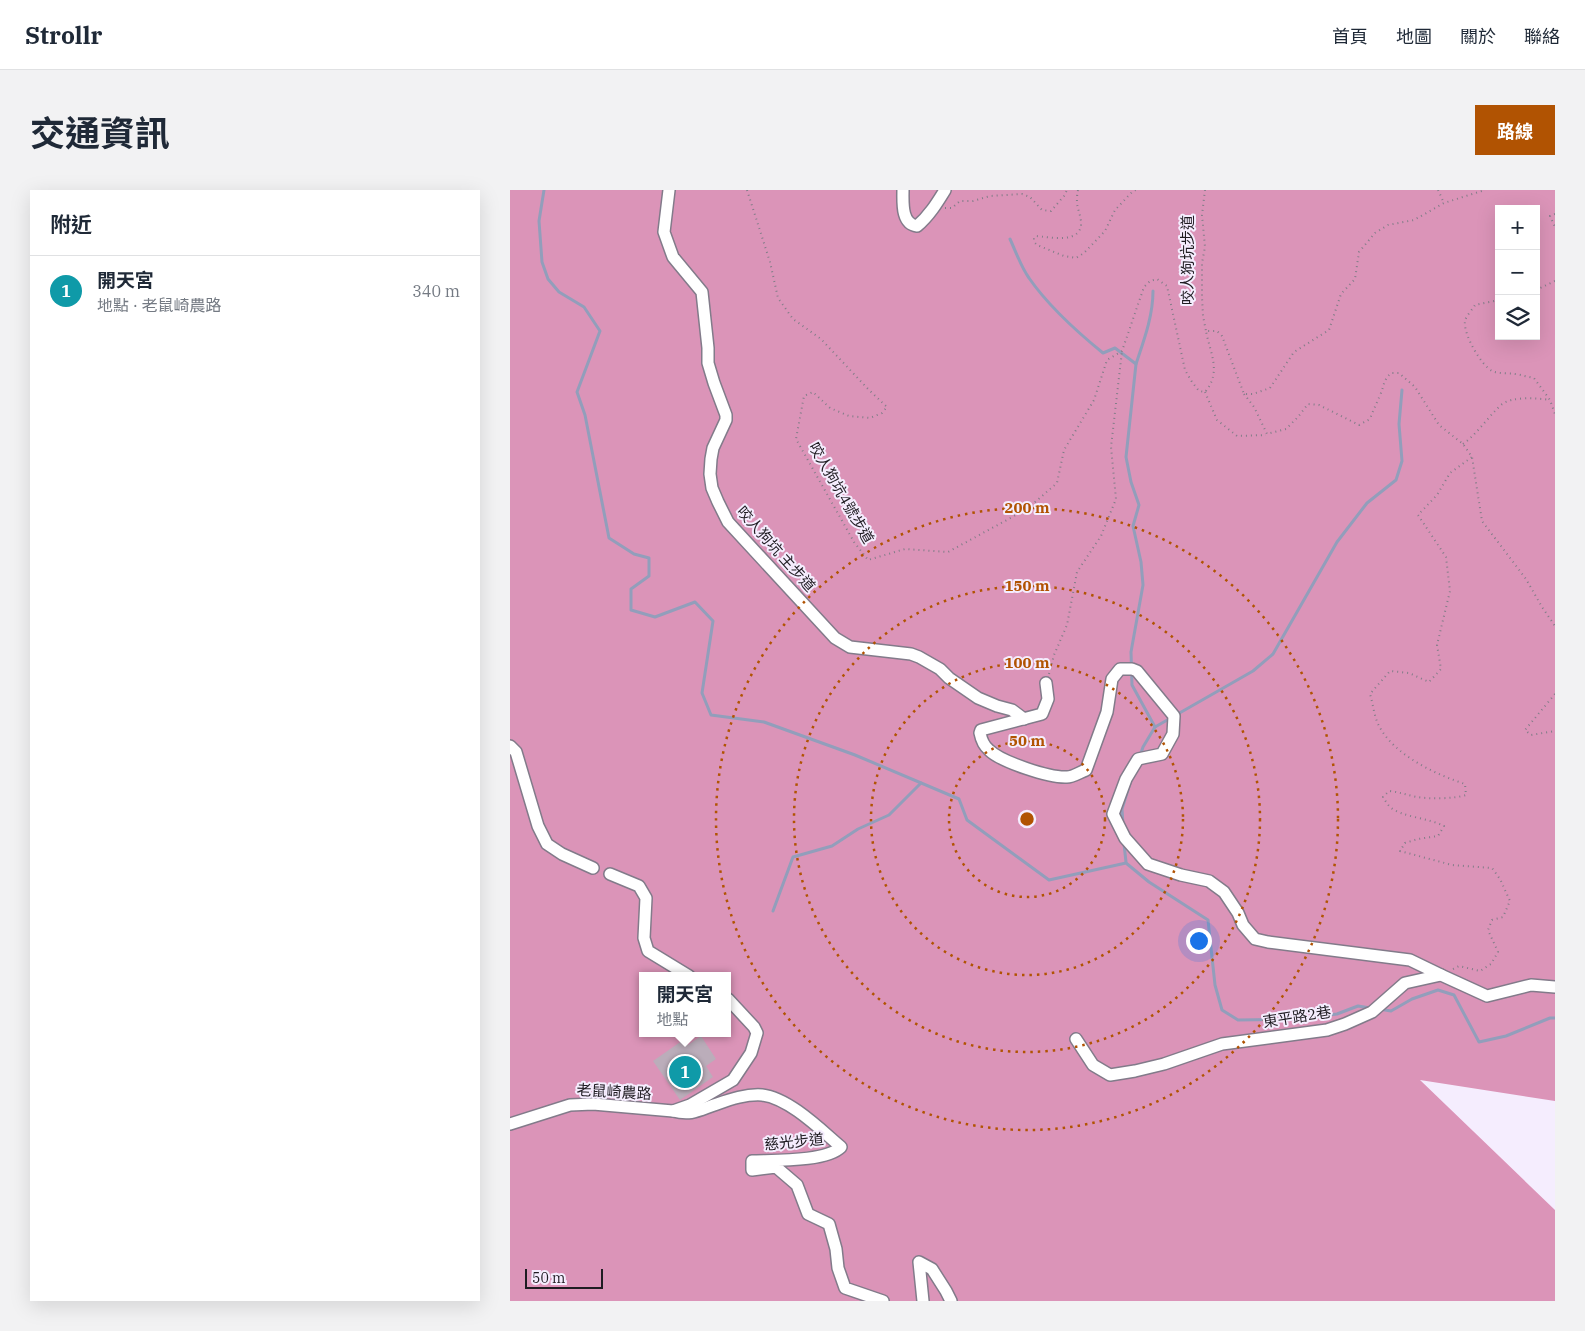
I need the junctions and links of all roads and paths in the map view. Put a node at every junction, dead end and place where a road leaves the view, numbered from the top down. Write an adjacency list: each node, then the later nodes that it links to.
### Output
1 (669, 190): 30 (street, 咬人狗坑 主步道)
2 (747, 190): 19 (path, 咬人狗坑4號步道)
3 (903, 190): 12 (street)
4 (945, 190): 12 (street)
5 (1067, 190): 12 (path)
6 (1078, 190): 7 (path)
7 (1136, 190)
8 (1205, 190): 18 (path, 咬人狗坑步道)
9 (1438, 190): 11 (path)
10 (1485, 190): 11 (path)
11 (1444, 203): 21 (path)
12 (932, 211)
13 (1555, 214): 14 (path)
14 (1555, 227)
15 (1555, 281): 16 (path)
16 (1540, 288)
17 (1495, 301): 22 (path)
18 (1206, 331): 20 (path, 咬人狗坑步道); 21 (path)
19 (1122, 351): 20 (path, 咬人狗坑4號步道); 28 (path)
20 (1205, 392): 24 (path)
21 (1244, 394): 24 (path)
22 (1550, 400): 23 (path); 25 (path)
23 (1555, 414)
24 (1267, 434): 25 (path)
25 (1463, 444): 26 (path)
26 (1472, 457): 27 (path); 36 (path)
27 (1555, 626)
28 (1046, 683): 30 (street)
29 (1555, 694): 31 (path)
30 (1024, 719): 36 (street)
31 (1555, 731)
32 (510, 746): 33 (street)
33 (593, 868)
34 (610, 874): 35 (street)
35 (682, 972)
36 (1441, 975): 37 (street); 39 (street, 東平路2巷)
37 (1555, 987)
38 (731, 1002): 40 (street, 老鼠崎農路)
39 (1076, 1039)
40 (673, 1111): 41 (street, 老鼠崎農路); 42 (street, 慈光步道)
41 (510, 1124)
42 (883, 1301)
43 (923, 1301): 44 (street)
44 (951, 1301)

